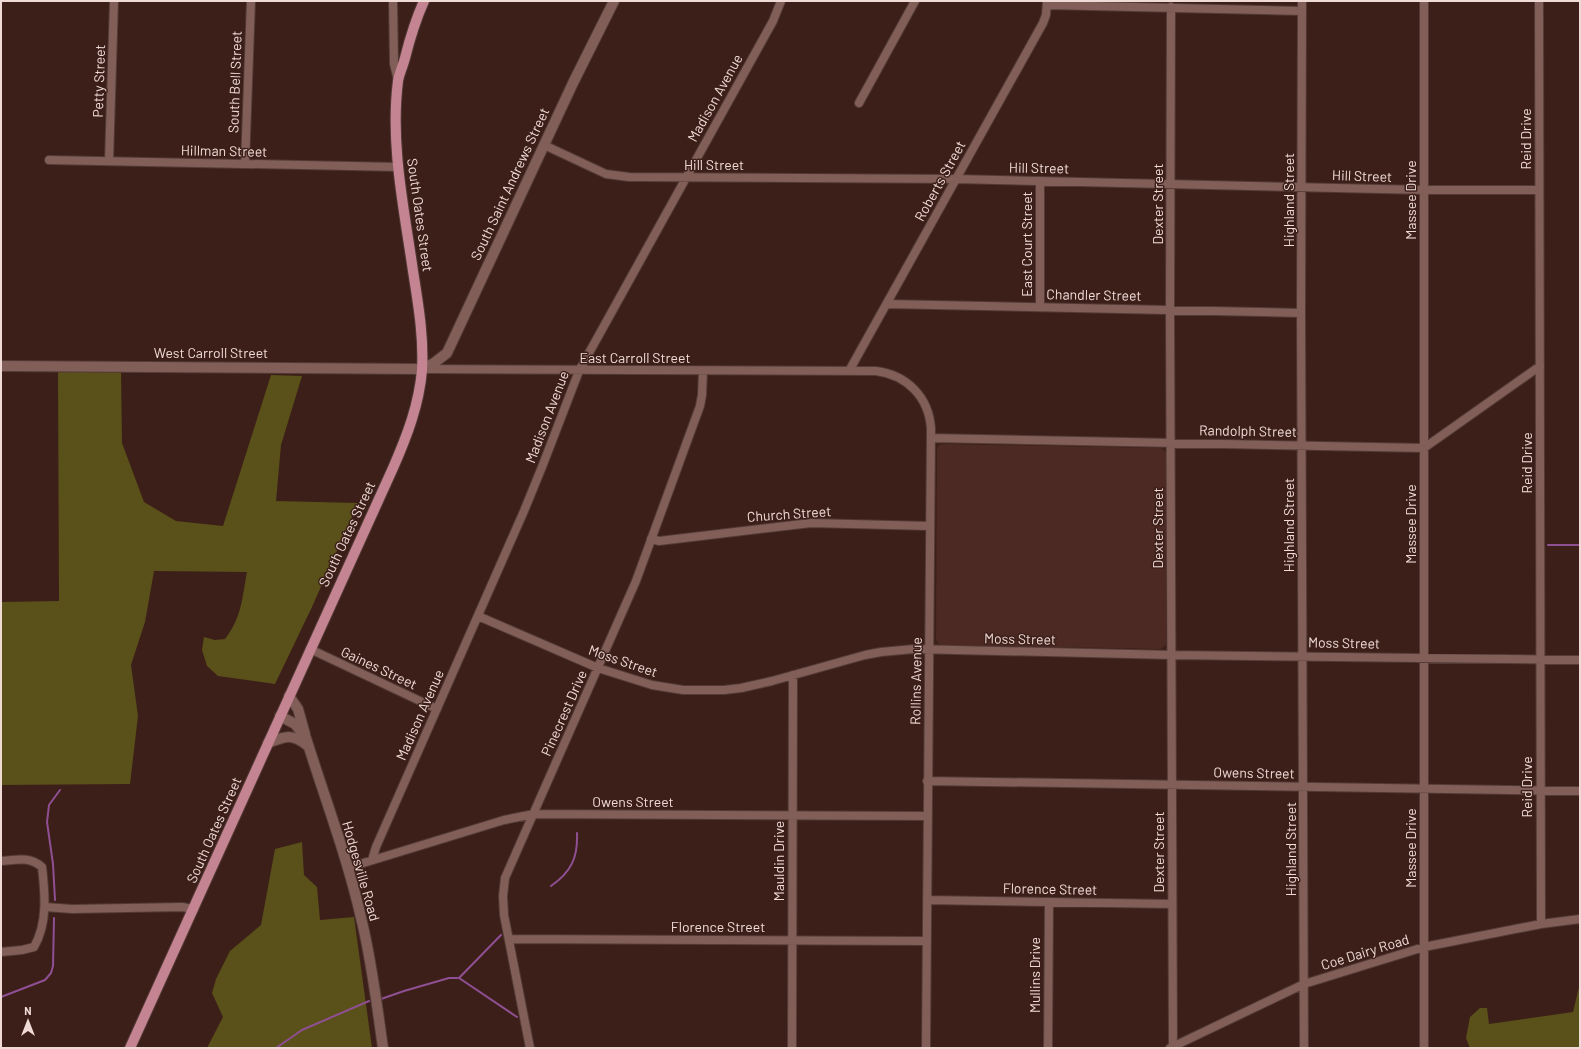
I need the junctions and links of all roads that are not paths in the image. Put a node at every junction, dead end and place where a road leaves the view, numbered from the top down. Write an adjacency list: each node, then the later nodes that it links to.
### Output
1 (114, 1): 18 (street, Petty Street)
2 (251, 1): 19 (street, South Bell Street)
3 (393, 1): 14 (street)
4 (424, 1): 14 (main road, South Oates Street)
5 (614, 1): 16 (street, South Saint Andrews Street)
6 (781, 1): 21 (street, Madison Avenue)
7 (915, 1): 15 (street)
8 (1302, 1): 13 (street, Highland Street)
9 (1424, 1): 26 (street, Massee Drive)
10 (1539, 1): 27 (street, Reid Drive)
11 (1048, 3): 12 (street); 22 (street, Roberts Street)
12 (1171, 8): 13 (street); 24 (street, Dexter Street)
13 (1302, 11): 25 (street, Highland Street)
14 (398, 80): 20 (main road, South Oates Street)
15 (859, 103)
16 (544, 145): 21 (street, Hill Street); 34 (street, South Saint Andrews Street)
17 (49, 160): 18 (street, Hillman Street)
18 (109, 161): 19 (street, Hillman Street)
19 (245, 164): 20 (street, Hillman Street)
20 (398, 167): 34 (main road, South Oates Street)
21 (686, 178): 22 (street, Hill Street); 35 (street, Madison Avenue)
22 (956, 179): 23 (street, Hill Street); 28 (street, Roberts Street)
23 (1040, 181): 24 (street, Hill Street); 29 (street, East Court Street)
24 (1171, 184): 25 (street, Hill Street); 30 (street, Dexter Street)
25 (1302, 187): 26 (street, Hill Street); 31 (street, Highland Street)
26 (1424, 190): 27 (street, Hill Street); 41 (street, Massee Drive)
27 (1539, 190): 33 (street, Reid Drive)
28 (887, 304): 29 (street, Chandler Street); 37 (street, Roberts Street)
29 (1040, 307): 30 (street, Chandler Street)
30 (1170, 310): 31 (street, Chandler Street); 39 (street, Dexter Street)
31 (1301, 313): 40 (street, Highland Street)
32 (1, 366): 34 (street, West Carroll Street)
33 (1540, 366): 41 (street); 50 (street, Reid Drive)
34 (422, 369): 35 (street, East Carroll Street); 45 (main road, South Oates Street)
35 (579, 371): 36 (street, East Carroll Street); 44 (street, Madison Avenue)
36 (703, 371): 37 (street, East Carroll Street); 43 (street, Pinecrest Drive)
37 (849, 371): 38 (street, Rollins Avenue)
38 (931, 438): 39 (street, Randolph Street); 42 (street, Rollins Avenue)
39 (1171, 443): 40 (street, Randolph Street); 47 (street, Dexter Street)
40 (1302, 446): 41 (street, Randolph Street); 48 (street, Highland Street)
41 (1424, 448): 49 (street, Massee Drive)
42 (930, 526): 43 (street, Church Street); 46 (street, Rollins Avenue)
43 (651, 539): 52 (street, Pinecrest Drive)
44 (478, 616): 52 (street, Moss Street); 55 (street, Madison Avenue)
45 (310, 649): 54 (main road, South Oates Street); 55 (street, Gaines Street)
46 (929, 650): 47 (street, Moss Street); 53 (street, Moss Street); 59 (street, Rollins Avenue)
47 (1172, 655): 48 (street, Moss Street); 60 (street, Dexter Street)
48 (1303, 656): 49 (street, Moss Street); 61 (street, Highland Street)
49 (1424, 657): 50 (street, Moss Street); 62 (street, Massee Drive)
50 (1540, 658): 51 (street, Moss Street); 63 (street, Reid Drive)
51 (1580, 660)
52 (598, 668): 53 (street, Moss Street); 65 (street, Pinecrest Drive)
53 (793, 675): 66 (street, Mauldin Drive)
54 (289, 696): 56 (main road, South Oates Street); 57 (street)
55 (437, 709): 68 (street, Madison Avenue)
56 (280, 716): 57 (street, Hodgesville Road); 58 (main road, South Oates Street)
57 (307, 742): 58 (street); 70 (street, Hodgesville Road)
58 (268, 743): 75 (main road, South Oates Street)
59 (927, 781): 60 (street, Owens Street); 67 (street, Rollins Avenue)
60 (1172, 784): 61 (street, Owens Street); 73 (street, Dexter Street)
61 (1304, 787): 62 (street, Owens Street); 83 (street, Highland Street)
62 (1424, 789): 63 (street, Owens Street); 81 (street, Massee Drive)
63 (1540, 790): 64 (street, Owens Street); 77 (street, Reid Drive)
64 (1580, 791)
65 (534, 814): 66 (street, Owens Street); 68 (street, Owens Street); 78 (street, Pinecrest Drive)
66 (793, 816): 67 (street, Owens Street); 79 (street, Mauldin Drive)
67 (927, 816): 71 (street, Rollins Avenue)
68 (372, 860): 70 (street, Owens Street)
69 (1, 861): 74 (street)
70 (347, 868): 86 (street, Hodgesville Road)
71 (927, 900): 72 (street, Florence Street); 80 (street, Rollins Avenue)
72 (1048, 902): 73 (street, Florence Street); 90 (street, Mullins Drive)
73 (1172, 904): 84 (street, Dexter Street)
74 (45, 907): 75 (street); 82 (street)
75 (194, 909): 85 (main road, South Oates Street)
76 (1580, 919): 77 (street, Coe Dairy Road)
77 (1541, 924): 81 (street, Coe Dairy Road)
78 (509, 939): 79 (street, Florence Street); 87 (street, Pinecrest Drive)
79 (792, 940): 80 (street, Florence Street); 88 (street, Mauldin Drive)
80 (927, 941): 89 (street, Rollins Avenue)
81 (1424, 947): 83 (street, Coe Dairy Road); 92 (street, Massee Drive)
82 (1, 952)
83 (1304, 984): 84 (street, Coe Dairy Road); 91 (street, Highland Street)
84 (1172, 1047)
85 (130, 1048)
86 (383, 1048)
87 (530, 1048)
88 (792, 1048)
89 (926, 1048)
90 (1048, 1048)
91 (1304, 1048)
92 (1424, 1048)

